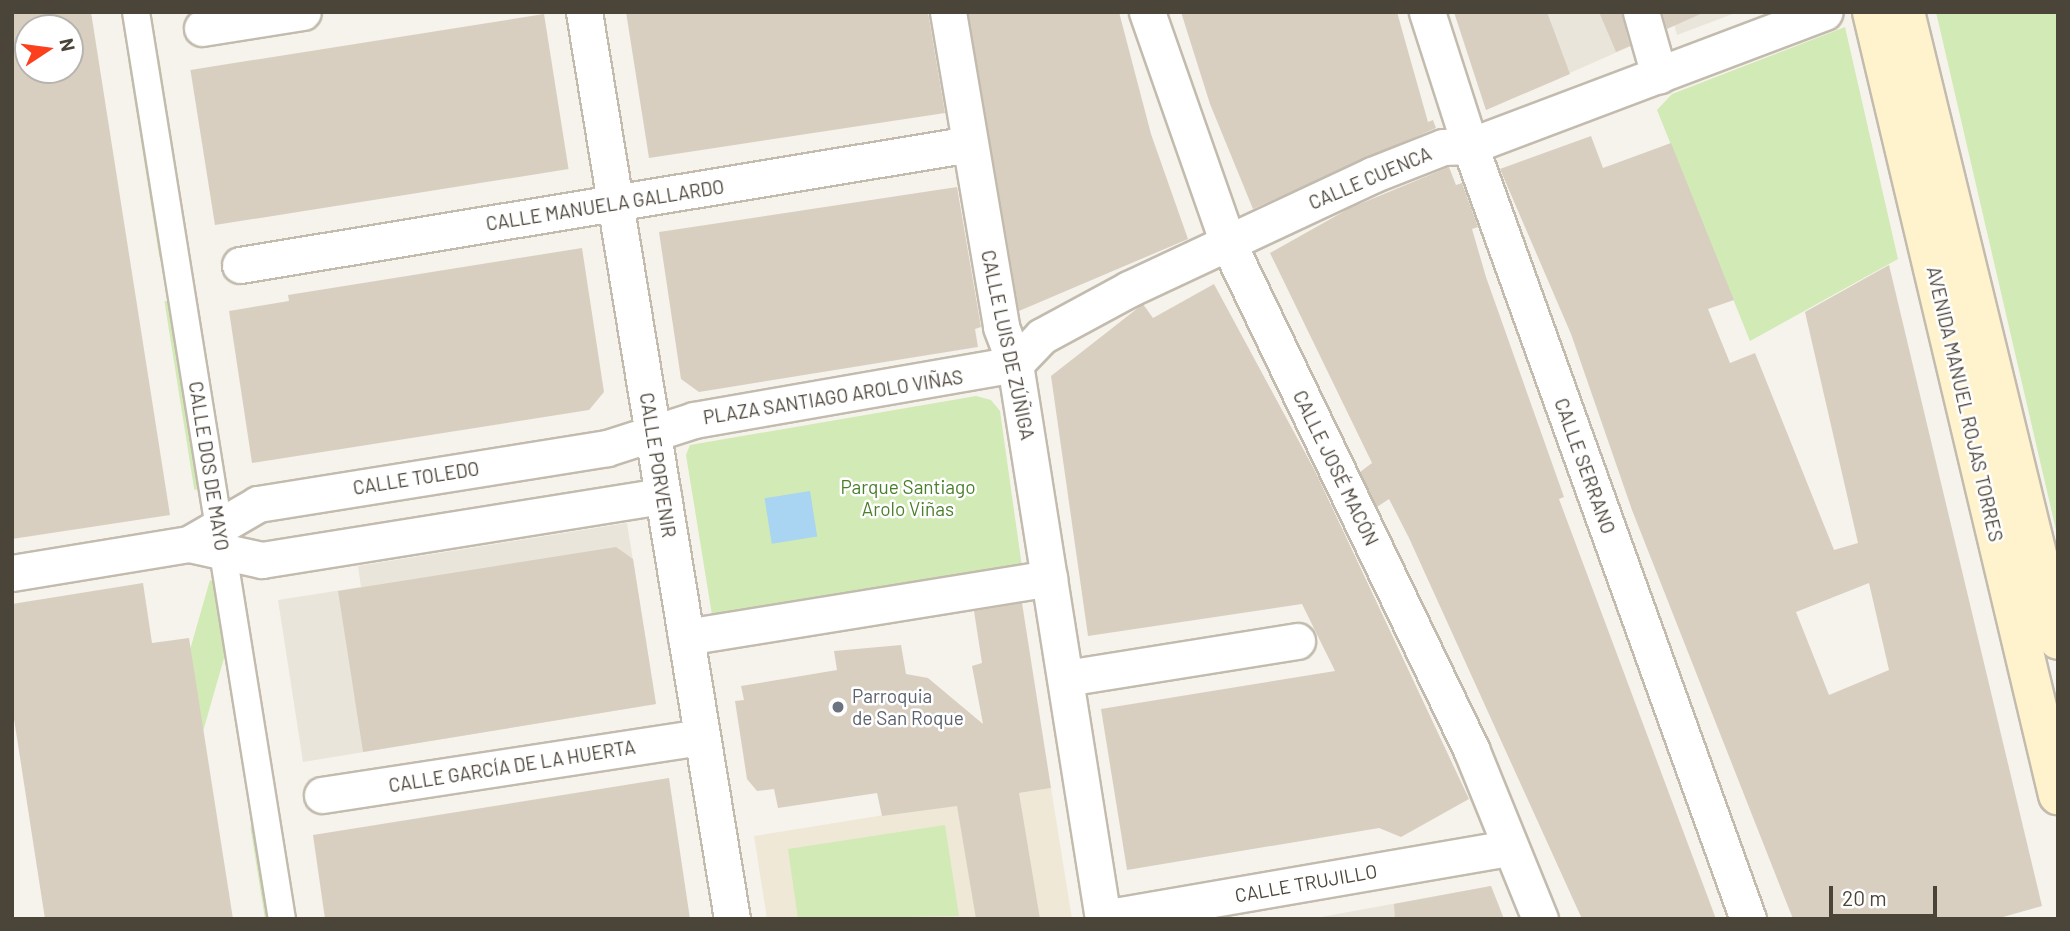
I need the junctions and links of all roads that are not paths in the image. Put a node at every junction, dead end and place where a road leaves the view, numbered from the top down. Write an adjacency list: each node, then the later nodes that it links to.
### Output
1 (136, 12): 21 (street, CALLE DOS DE MAYO)
2 (303, 12): 11 (street)
3 (584, 12): 15 (street, CALLE PORVENIR)
4 (947, 12): 13 (street, CALLE LUIS DE ZÚÑIGA)
5 (1147, 12): 16 (street, CALLE JOSÉ MACÓN)
6 (1427, 12): 14 (street, CALLE SERRANO)
7 (1642, 12): 12 (street)
8 (1825, 12): 12 (street, CALLE CUENCA)
9 (1872, 12): 30 (main road, AVENIDA MANUEL ROJAS TORRES)
10 (1905, 12): 25 (main road, AVENIDA MANUEL ROJAS TORRES)
11 (202, 29)
12 (1659, 75): 14 (street, CALLE CUENCA)
13 (970, 144): 15 (street, CALLE MANUELA GALLARDO); 18 (street, CALLE LUIS DE ZÚÑIGA)
14 (1470, 146): 16 (street, CALLE CUENCA); 36 (street, CALLE SERRANO)
15 (615, 203): 17 (street, CALLE MANUELA GALLARDO); 19 (street, CALLE PORVENIR)
16 (1227, 241): 18 (street, CALLE CUENCA); 31 (street, CALLE JOSÉ MACÓN)
17 (240, 265)
18 (1015, 364): 19 (street, PLAZA SANTIAGO AROLO VIÑAS); 23 (street, CALLE LUIS DE ZÚÑIGA)
19 (652, 432): 20 (street, CALLE PORVENIR); 21 (street, CALLE TOLEDO)
20 (663, 496): 21 (street); 24 (street, CALLE PORVENIR)
21 (221, 538): 22 (street, CALLE TOLEDO); 33 (street, CALLE DOS DE MAYO)
22 (12, 573)
23 (1049, 578): 24 (street); 27 (street, CALLE LUIS DE ZÚÑIGA)
24 (686, 637): 28 (street, CALLE PORVENIR)
25 (2058, 640)
26 (1297, 641): 27 (street)
27 (1066, 678): 32 (street, CALLE LUIS DE ZÚÑIGA)
28 (702, 737): 29 (street, CALLE GARCÍA DE LA HUERTA); 34 (street, CALLE PORVENIR)
29 (322, 795)
30 (2058, 795)
31 (1510, 848): 32 (street, CALLE TRUJILLO); 35 (street, CALLE JOSÉ MACÓN)
32 (1103, 918)
33 (282, 919)
34 (732, 919)
35 (1540, 919)
36 (1748, 919)

